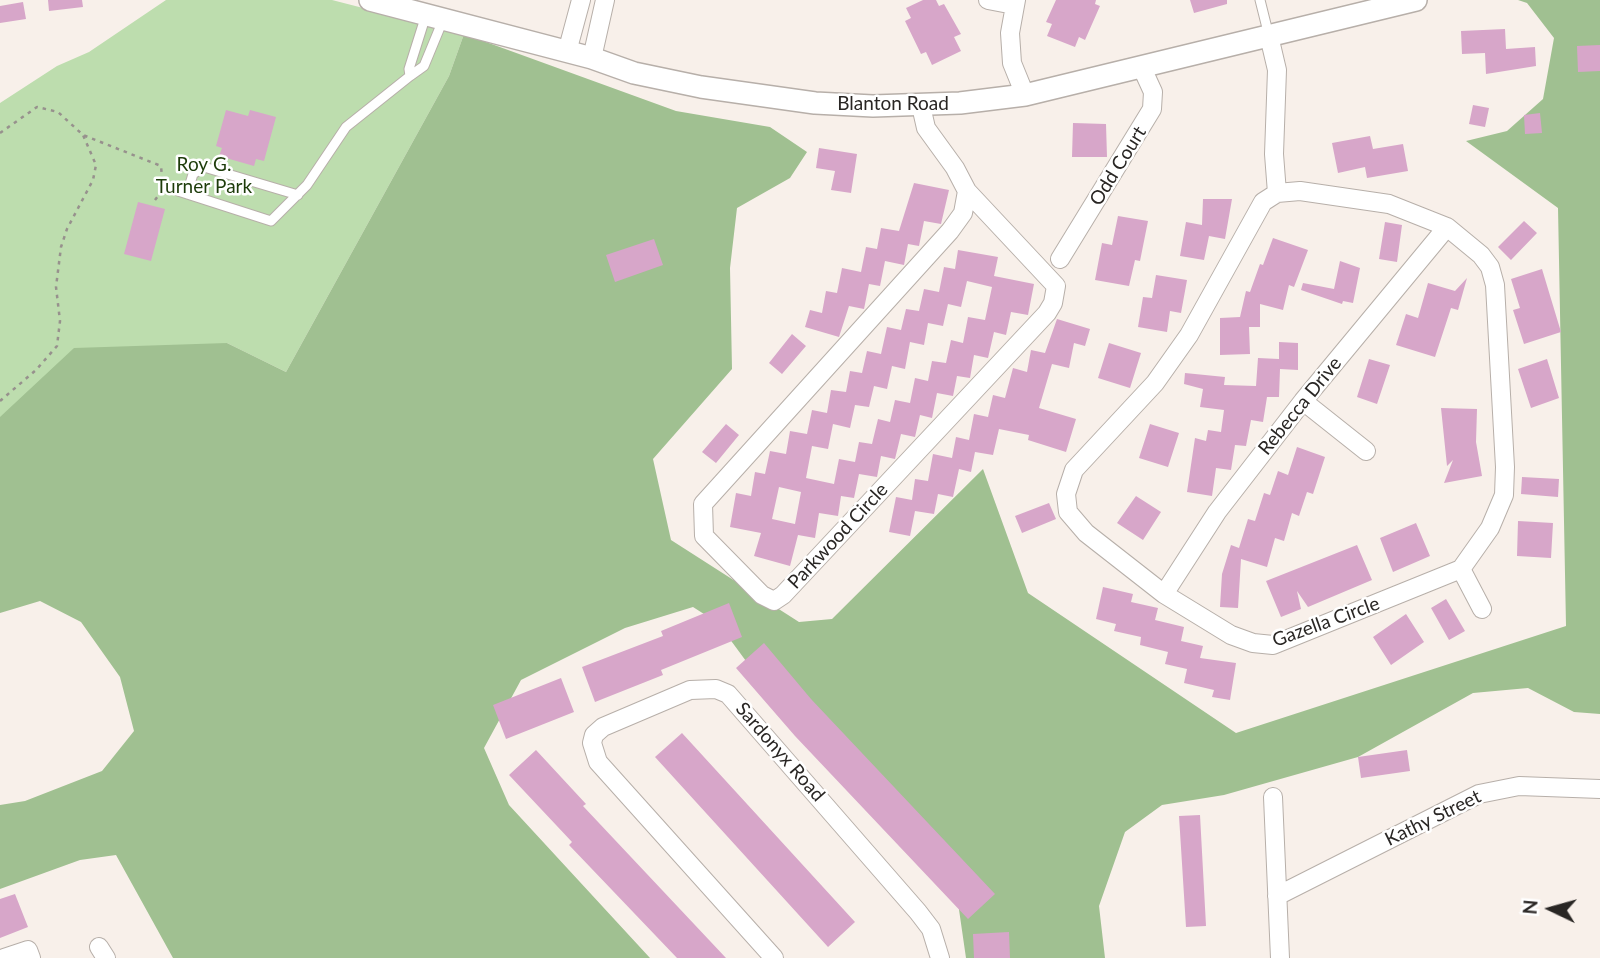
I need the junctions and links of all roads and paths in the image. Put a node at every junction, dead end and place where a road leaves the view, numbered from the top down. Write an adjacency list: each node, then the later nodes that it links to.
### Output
1 (370, 0): 8 (street, Blanton Road)
2 (581, 0): 10 (street)
3 (605, 0): 11 (street)
4 (988, 0): 7 (street)
5 (1259, 0): 9 (lane)
6 (1416, 0): 9 (street, Blanton Road)
7 (1015, 2): 14 (street)
8 (435, 18): 10 (street, Blanton Road); 13 (lane); 13 (lane)
9 (1269, 36): 12 (street, Blanton Road); 21 (street)
10 (567, 52): 11 (street, Blanton Road)
11 (592, 58): 15 (street, Blanton Road)
12 (1142, 68): 14 (street, Blanton Road); 25 (street, Odd Court)
13 (410, 76): 22 (lane)
14 (1025, 96): 15 (street, Blanton Road)
15 (921, 106): 19 (street, Parkwood Circle)
16 (0, 133): 17 (path)
17 (83, 135): 18 (path); 26 (path)
18 (163, 188): 20 (path); 23 (path)
19 (967, 191): 19 (street, Parkwood Circle)
20 (183, 192): 22 (lane); 22 (lane)
21 (1276, 193): 24 (street); 30 (street, Gazella Circle)
22 (298, 195)
23 (155, 200)
24 (1447, 227): 27 (street, Rebecca Drive); 29 (street)
25 (1060, 259)
26 (0, 401)
27 (1303, 401): 28 (street); 30 (street, Rebecca Drive)
28 (1366, 451)
29 (1461, 569): 30 (street, Gazella Circle); 31 (street)
30 (1164, 594)
31 (1482, 609)
32 (1600, 789): 34 (street, Kathy Street)
33 (1273, 797): 34 (street)
34 (1277, 896): 39 (street)
35 (4, 958): 36 (street)
36 (31, 958)
37 (774, 958): 38 (street, Sardonyx Road)
38 (940, 958)
39 (1280, 958)

